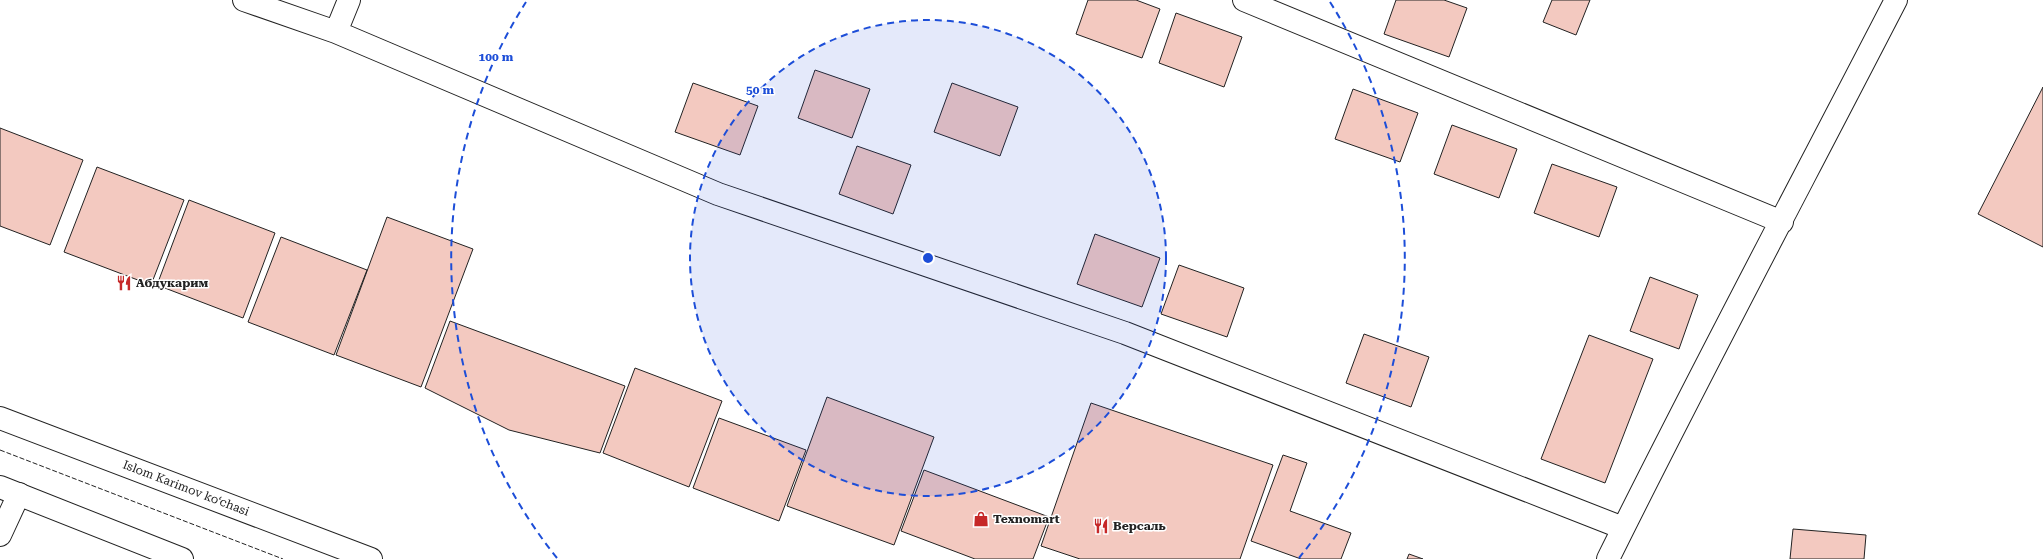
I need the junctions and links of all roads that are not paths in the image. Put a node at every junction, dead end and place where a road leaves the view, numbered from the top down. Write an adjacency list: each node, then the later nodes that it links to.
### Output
1 (244, 0): 5 (main road)
2 (349, 0): 5 (main road)
3 (1244, 0): 6 (main road)
4 (1896, 0): 6 (main road)
5 (336, 32): 9 (main road)
6 (1782, 222): 9 (main road)
7 (0, 418): 12 (main road, Islom Karimov ko‘chasi)
8 (9, 491): 10 (main road); 11 (main road)
9 (1624, 528): 13 (main road)
10 (0, 535)
11 (182, 559)
12 (371, 559)
13 (1608, 559)

